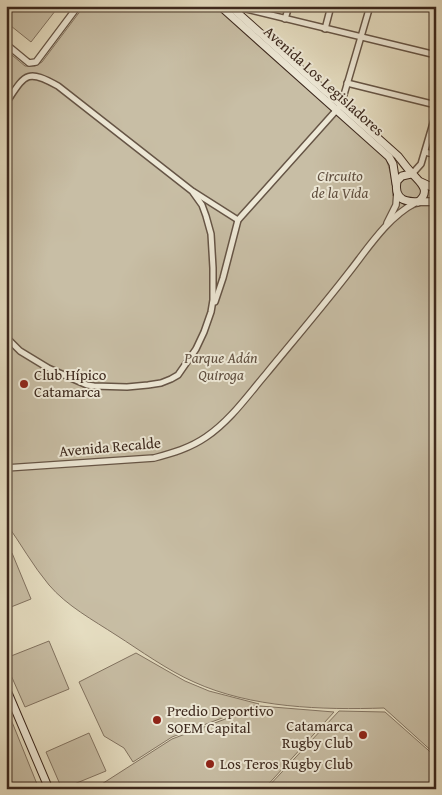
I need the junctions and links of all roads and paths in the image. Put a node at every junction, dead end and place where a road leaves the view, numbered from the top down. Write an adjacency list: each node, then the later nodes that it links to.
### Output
1 (78, 6): 13 (street)
2 (220, 6): 18 (main road, Avenida Los Legisladores)
3 (230, 6): 9 (main road, Avenida Los Legisladores)
4 (234, 6): 8 (street)
5 (289, 6): 10 (street)
6 (331, 6): 11 (street)
7 (370, 6): 12 (street)
8 (246, 8): 9 (street); 10 (street)
9 (243, 17): 18 (main road, Avenida Los Legisladores)
10 (285, 19): 11 (street)
11 (325, 29): 12 (street)
12 (361, 38): 14 (street); 15 (street)
13 (6, 44)
14 (436, 55)
15 (347, 84): 17 (street); 18 (street)
16 (6, 103): 26 (street)
17 (436, 105)
18 (339, 107): 22 (main road, Avenida Los Legisladores); 24 (main road, Avenida Los Legisladores); 29 (street)
19 (436, 114): 20 (street)
20 (425, 152): 21 (street); 22 (street)
21 (436, 154)
22 (412, 174): 23 (main road); 24 (main road)
23 (421, 182): 25 (main road); 27 (main road)
24 (396, 188): 27 (main road); 30 (street, Avenida Recalde)
25 (436, 189)
26 (192, 191): 29 (street); 31 (street)
27 (416, 202): 28 (main road); 30 (street, Avenida Recalde)
28 (436, 202)
29 (238, 220): 31 (street)
30 (385, 227): 33 (street, Avenida Recalde)
31 (211, 312): 32 (street)
32 (6, 337)
33 (6, 468)
34 (6, 688): 35 (main road)
35 (49, 789)

